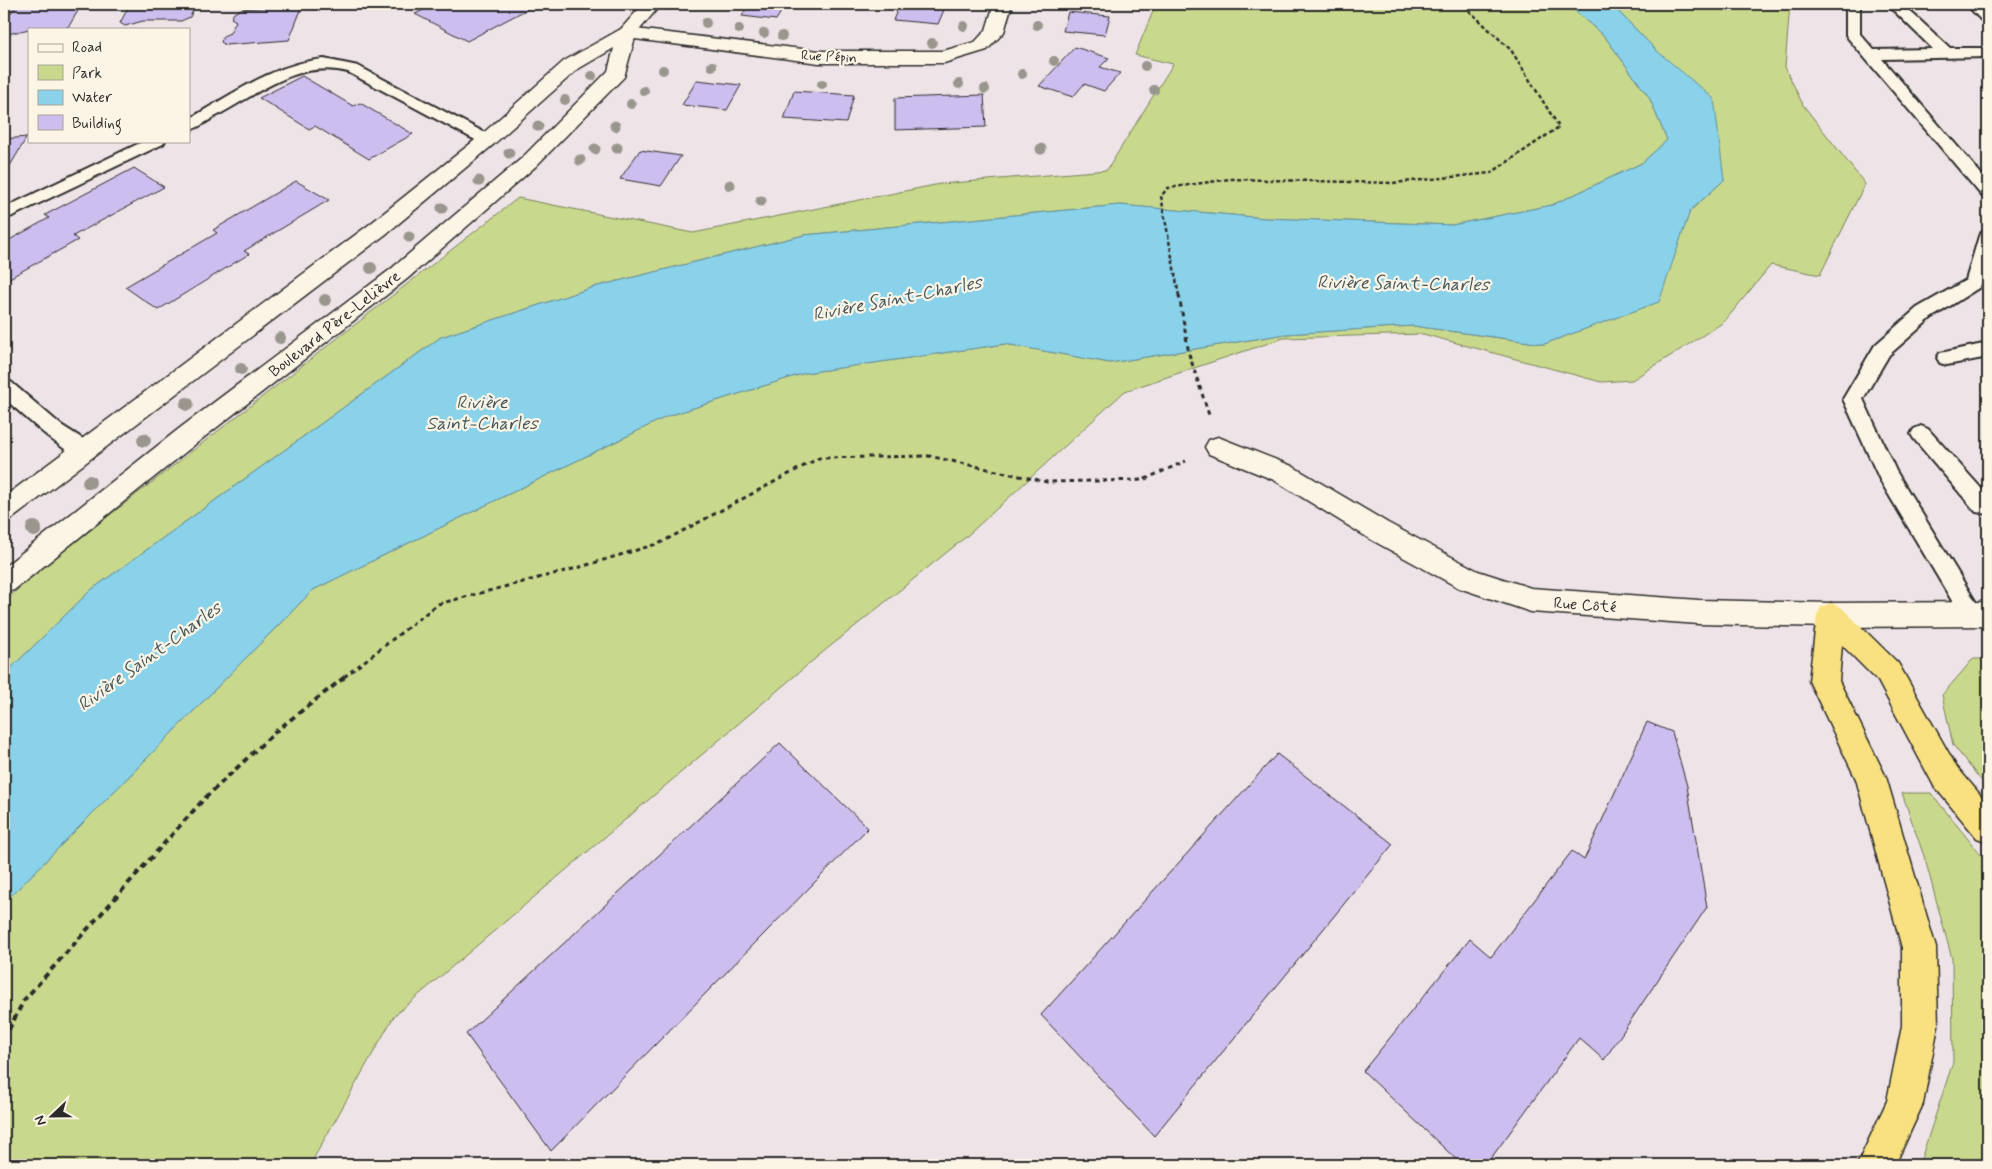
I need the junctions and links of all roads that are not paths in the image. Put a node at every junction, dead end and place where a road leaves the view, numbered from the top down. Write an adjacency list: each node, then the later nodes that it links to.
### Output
1 (652, 4): 7 (main road, Boulevard Père-Lelièvre)
2 (1003, 4): 7 (main road, Rue Pépin)
3 (1853, 4): 10 (lane)
4 (1894, 4): 9 (lane)
5 (1973, 4): 6 (lane)
6 (1988, 19)
7 (627, 33): 12 (main road, Boulevard Père-Lelièvre); 25 (main road, Boulevard Père-Lelièvre)
8 (1988, 52): 9 (lane)
9 (1946, 53): 10 (lane)
10 (1869, 55): 14 (lane)
11 (190, 124): 12 (lane)
12 (487, 140): 22 (main road, Boulevard Père-Lelièvre)
13 (155, 142): 15 (lane)
14 (1988, 192)
15 (4, 215)
16 (1988, 236): 26 (lane)
17 (1988, 350): 18 (lane)
18 (1947, 358)
19 (4, 387): 22 (lane)
20 (1920, 434): 23 (lane)
21 (1218, 447): 27 (main road, Rue Côté)
22 (84, 450): 24 (main road, Boulevard Père-Lelièvre)
23 (1988, 506)
24 (4, 512)
25 (4, 582)
26 (1980, 614): 27 (main road, Rue Côté)
27 (1830, 615): 28 (highway); 29 (highway)
28 (1988, 827)
29 (1876, 1165)

